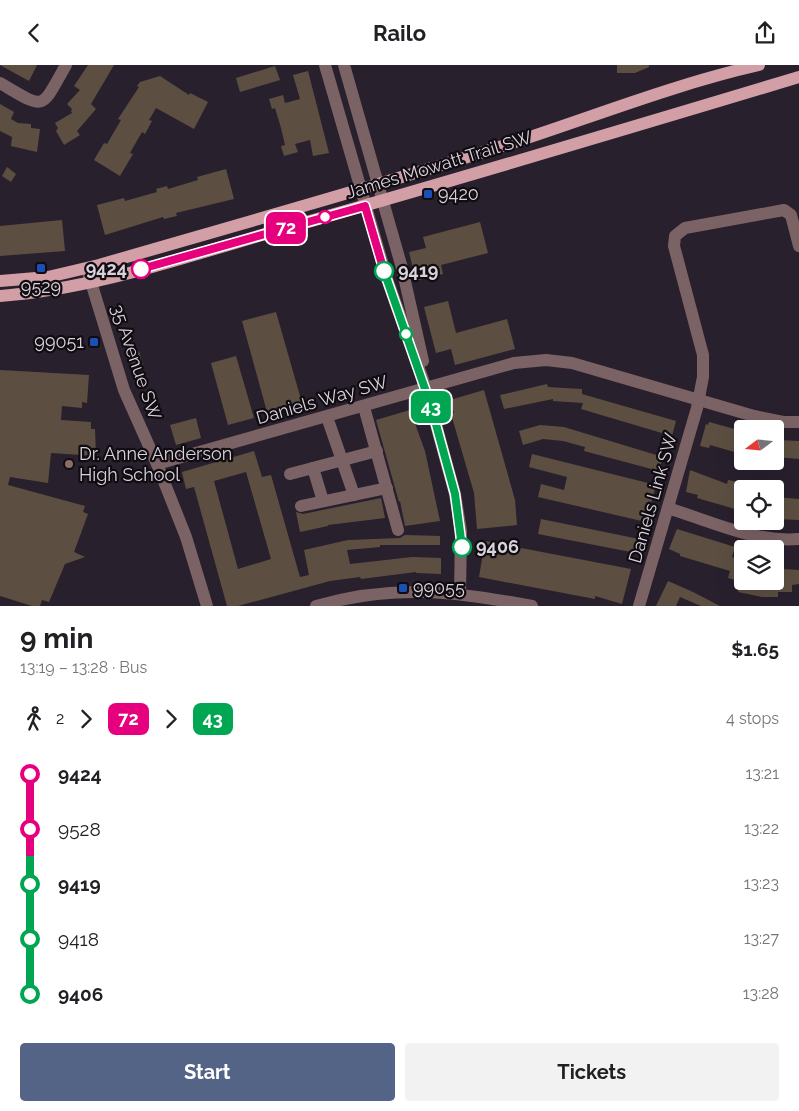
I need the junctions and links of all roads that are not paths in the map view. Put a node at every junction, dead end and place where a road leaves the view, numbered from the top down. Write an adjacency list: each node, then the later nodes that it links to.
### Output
1 (66, 65): 9 (street)
2 (325, 65): 12 (street)
3 (344, 65): 11 (street)
4 (735, 65): 7 (main road)
5 (759, 65): 7 (main road, James Mowatt Trail SW)
6 (799, 69): 10 (main road)
7 (710, 76): 11 (main road, James Mowatt Trail SW)
8 (799, 77): 10 (main road, James Mowatt Trail SW)
9 (0, 83)
10 (714, 103): 13 (main road, James Mowatt Trail SW)
11 (378, 184): 12 (main road, James Mowatt Trail SW); 13 (street)
12 (360, 189): 14 (street); 16 (main road, James Mowatt Trail SW)
13 (382, 200): 14 (main road, James Mowatt Trail SW); 20 (street)
14 (365, 206): 18 (main road, James Mowatt Trail SW); 20 (street)
15 (799, 246): 21 (street, Daniels Link SW)
16 (87, 269): 17 (main road, James Mowatt Trail SW); 18 (street, 35 Avenue SW)
17 (0, 281)
18 (91, 283): 19 (main road, James Mowatt Trail SW); 27 (street, 35 Avenue SW)
19 (0, 296)
20 (426, 388): 21 (street, Daniels Way SW); 22 (street, Daniels Way SW); 37 (street)
21 (699, 399): 24 (street, Daniels Way SW); 34 (street, Daniels Link SW)
22 (364, 407): 23 (street, Daniels Way SW); 25 (street)
23 (327, 417): 26 (street); 27 (street, Daniels Way SW)
24 (799, 422)
25 (377, 451): 26 (street); 30 (street)
26 (342, 460): 28 (street); 31 (street)
27 (157, 463): 39 (street, 35 Avenue SW)
28 (313, 468): 29 (street); 32 (street)
29 (290, 474)
30 (387, 488): 31 (street); 35 (street)
31 (354, 495): 32 (street)
32 (323, 501): 33 (street)
33 (301, 506)
34 (668, 508): 36 (street); 42 (street, Daniels Link SW)
35 (398, 529)
36 (799, 539)
37 (460, 593): 38 (street); 41 (street)
38 (362, 601): 40 (street)
39 (206, 606)
40 (316, 606)
41 (532, 606)
42 (639, 606)

